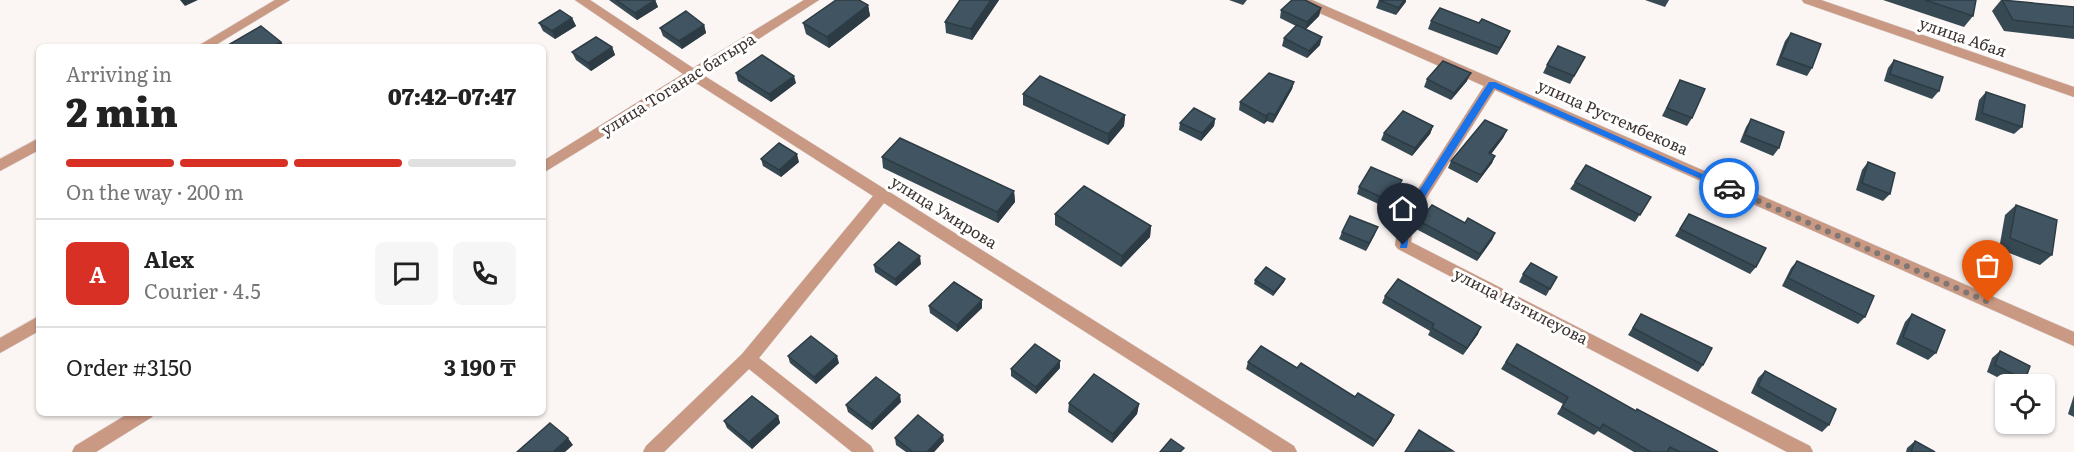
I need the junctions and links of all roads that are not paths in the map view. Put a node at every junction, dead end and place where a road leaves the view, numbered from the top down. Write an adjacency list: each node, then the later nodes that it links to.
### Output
1 (284, 0): 6 (street)
2 (581, 0): 7 (street, улица Умирова)
3 (813, 0): 7 (street, улица Тоганас батыра)
4 (1301, 0): 8 (street, улица Рустембекова)
5 (1809, 0): 9 (street, улица Абая)
6 (207, 44)
7 (694, 75): 12 (street, улица Тоганас батыра); 13 (street, улица Умирова)
8 (1492, 84): 15 (street, улица Рустембекова); 23 (street, улица Изтилеуова)
9 (2074, 92)
10 (36, 145): 11 (street)
11 (0, 166)
12 (546, 166)
13 (882, 195): 17 (street); 22 (street, улица Умирова)
14 (36, 325): 16 (street)
15 (2074, 339)
16 (0, 346)
17 (748, 358): 20 (street); 21 (street)
18 (140, 416): 19 (street)
19 (81, 452)
20 (652, 452)
21 (865, 452)
22 (1288, 452)
23 (1804, 452)

